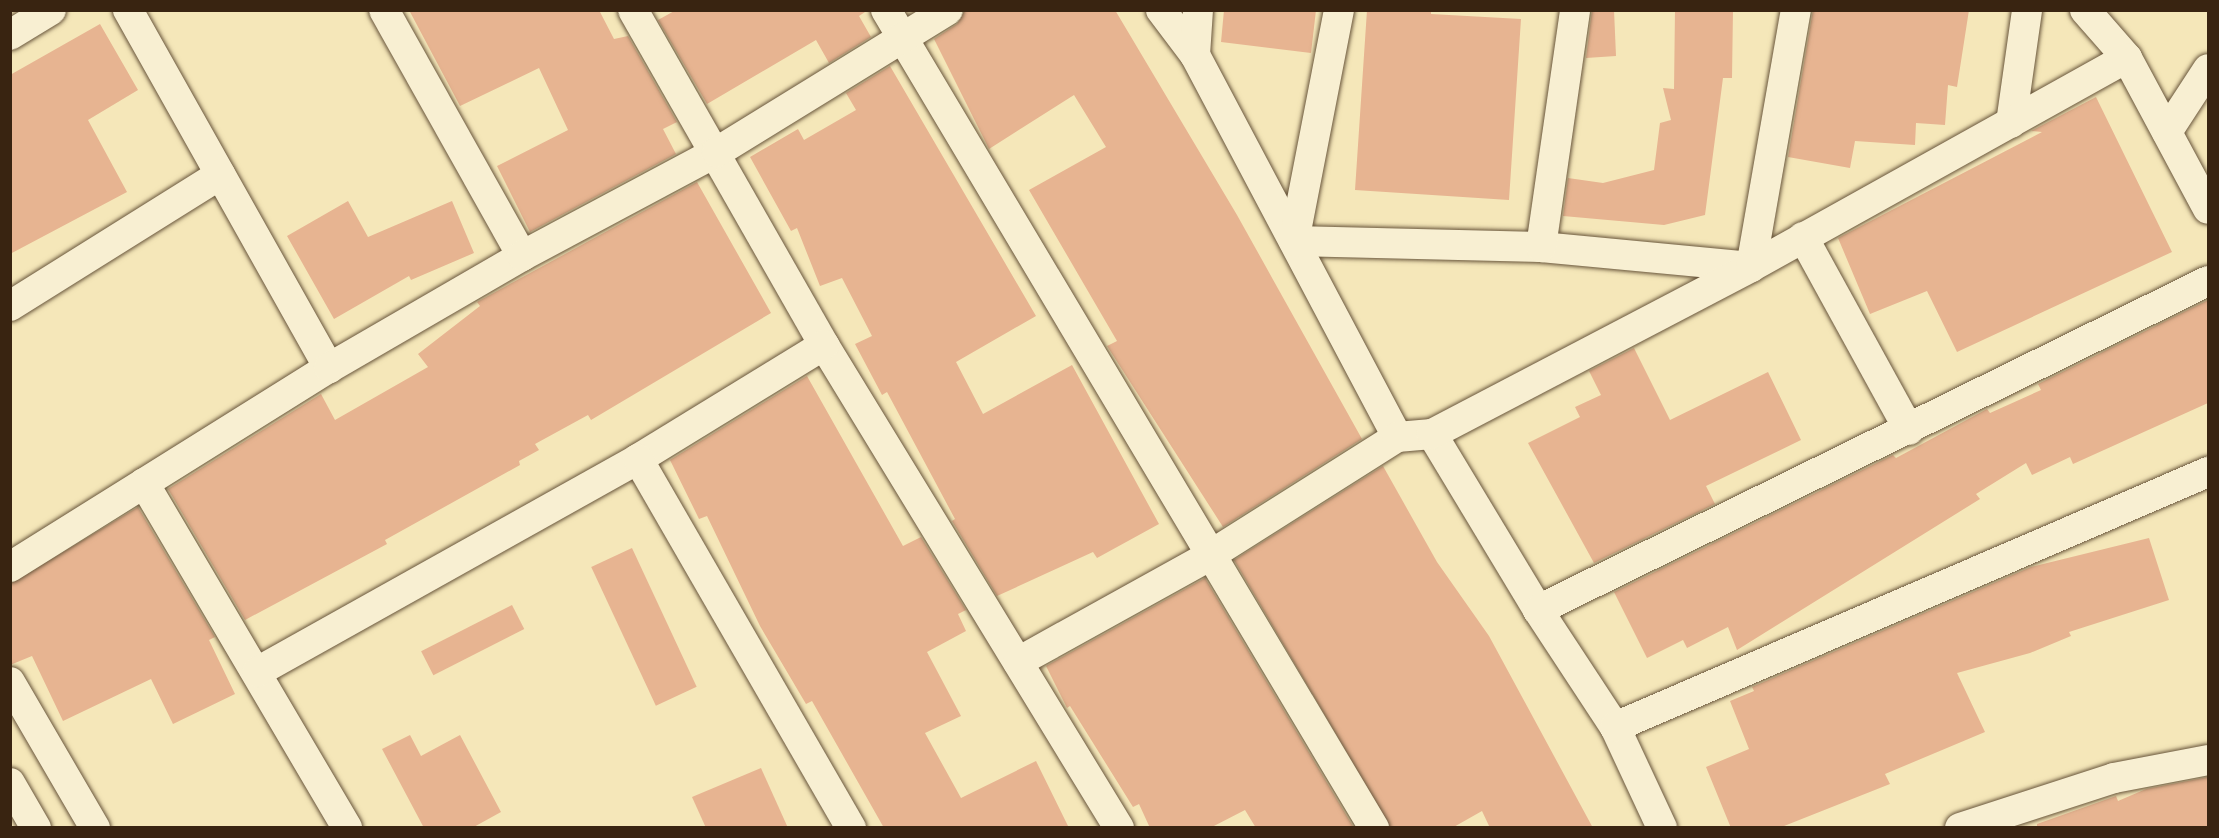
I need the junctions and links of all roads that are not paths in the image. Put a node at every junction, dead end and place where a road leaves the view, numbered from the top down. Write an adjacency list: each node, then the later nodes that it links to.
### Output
1 (51, 10): 14 (street)
2 (128, 10): 22 (street)
3 (384, 10): 27 (street)
4 (633, 10): 21 (street)
5 (886, 10): 15 (street)
6 (948, 10): 15 (street)
7 (1161, 10): 16 (street)
8 (1198, 10): 16 (street)
9 (1339, 10): 25 (street)
10 (1575, 10): 26 (street)
11 (1796, 10): 28 (street)
12 (2027, 10): 19 (street)
13 (2085, 10): 17 (street)
14 (10, 34)
15 (901, 39): 21 (street); 39 (street)
16 (1195, 55): 25 (street)
17 (2127, 58): 19 (street); 20 (street)
18 (2208, 69): 20 (street)
19 (2011, 123): 24 (street)
20 (2167, 132): 23 (street)
21 (717, 152): 27 (street); 31 (street)
22 (220, 175): 30 (street); 32 (street)
23 (2208, 208)
24 (1803, 237): 28 (street); 33 (street)
25 (1294, 241): 26 (street); 35 (street)
26 (1541, 247): 28 (street)
27 (522, 256): 32 (street)
28 (1751, 267): 34 (street)
29 (2208, 281): 33 (street)
30 (10, 306)
31 (824, 345): 36 (street); 42 (street)
32 (329, 368): 38 (street)
33 (1910, 430): 41 (street)
34 (1432, 434): 35 (street); 41 (street)
35 (1397, 437): 39 (street)
36 (638, 459): 43 (street); 52 (street)
37 (2208, 472): 45 (street)
38 (144, 483): 40 (street); 43 (street)
39 (1209, 556): 42 (street); 54 (street)
40 (10, 567)
41 (1538, 610): 45 (street)
42 (1018, 662): 53 (street)
43 (256, 672): 51 (street)
44 (10, 682): 50 (street)
45 (1615, 727): 55 (street)
46 (2208, 760): 48 (street)
47 (10, 783): 49 (street)
48 (2010, 820): 56 (street)
49 (36, 828)
50 (94, 828)
51 (347, 828)
52 (851, 828)
53 (1119, 828)
54 (1374, 828)
55 (1662, 828)
56 (1960, 828)

